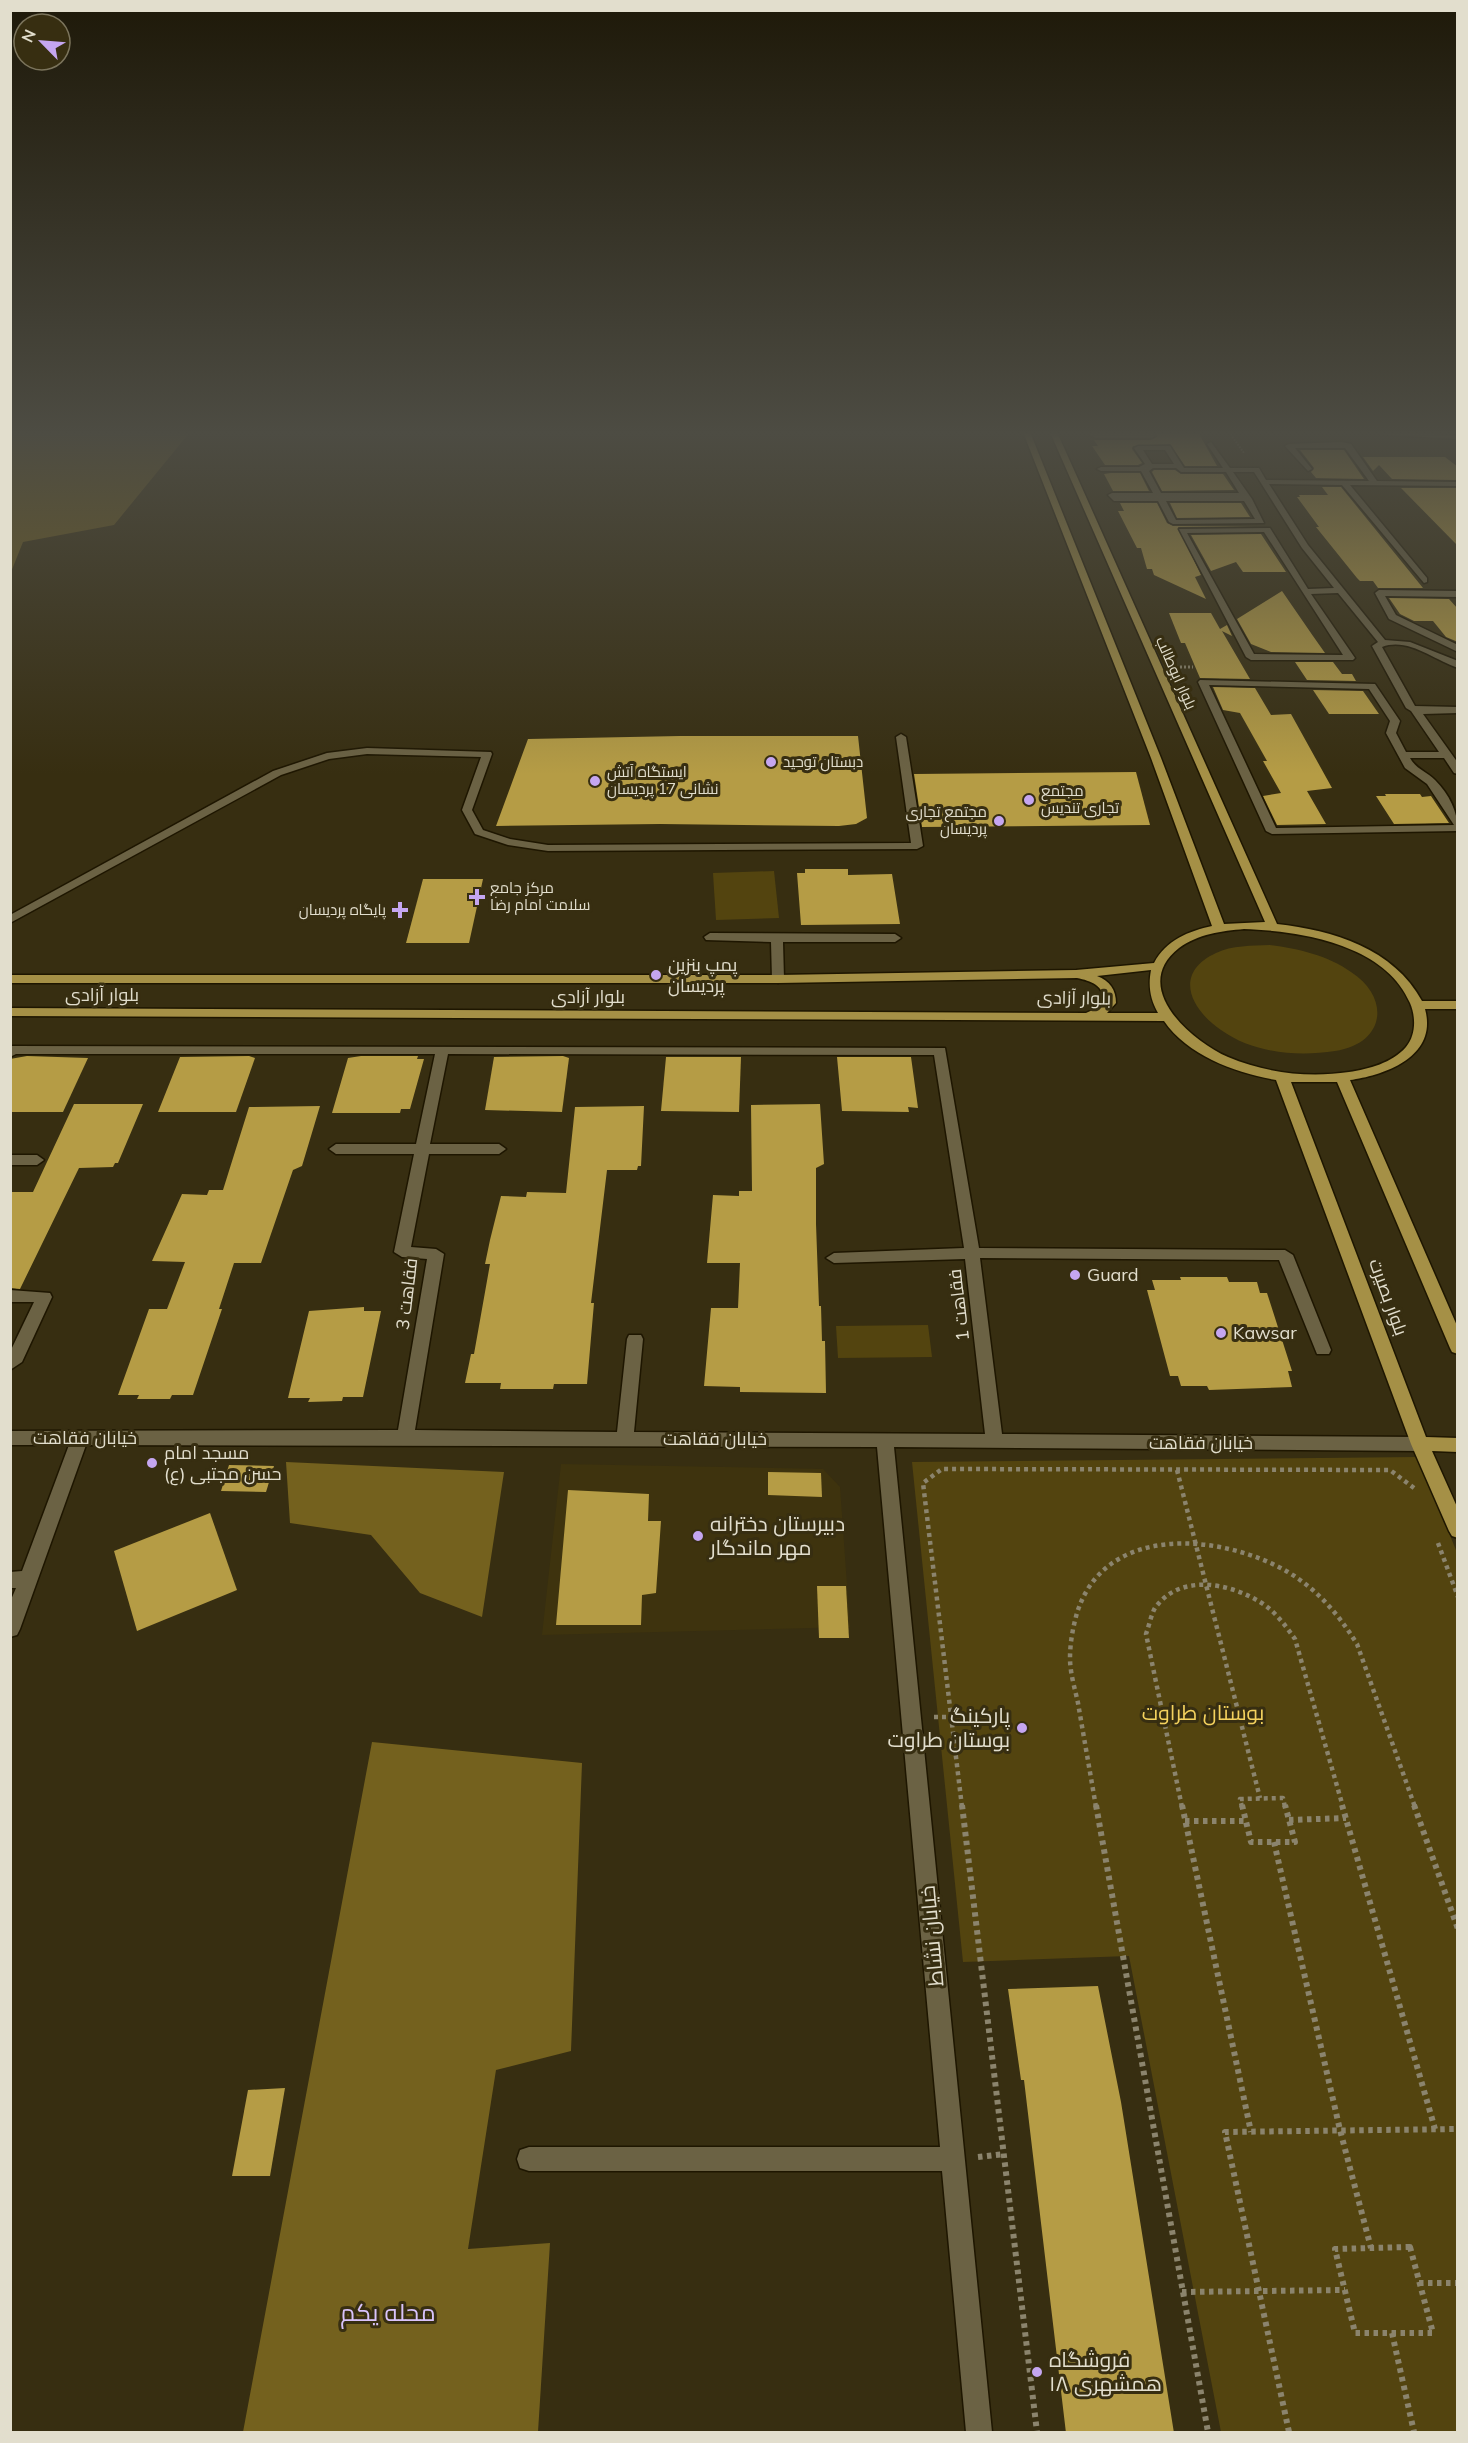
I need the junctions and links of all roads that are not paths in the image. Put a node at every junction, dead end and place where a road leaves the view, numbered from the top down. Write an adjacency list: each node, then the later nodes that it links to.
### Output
1 (1071, 546): 24 (main road)
2 (1104, 546): 23 (main road, بلوار ابوطالب)
3 (1190, 546): 9 (street)
4 (1277, 546): 9 (street)
5 (1305, 546): 8 (street)
6 (1396, 546): 7 (street)
7 (1424, 580)
8 (1339, 590): 9 (street); 11 (street)
9 (1305, 592)
10 (1458, 594): 12 (street)
11 (1383, 643): 13 (street); 14 (street)
12 (1458, 649)
13 (1458, 665)
14 (1415, 710): 15 (street); 18 (street)
15 (1458, 710)
16 (901, 737): 22 (street)
17 (1402, 755): 18 (street); 20 (street); 21 (street)
18 (1446, 755): 19 (street)
19 (1458, 771)
20 (1458, 823)
21 (1458, 828)
22 (10, 920)
23 (1272, 925): 24 (main road); 32 (main road)
24 (1219, 928): 28 (main road)
25 (710, 937): 26 (street)
26 (777, 938): 27 (street); 31 (street)
27 (895, 939)
28 (1157, 966): 29 (main road, بلوار آزادی); 36 (main road)
29 (1076, 974): 31 (main road, بلوار آزادی); 35 (main road)
30 (10, 979): 31 (main road, بلوار آزادی)
31 (778, 979)
32 (1419, 1005): 33 (main road); 40 (main road)
33 (1458, 1005)
34 (10, 1012): 35 (main road, بلوار آزادی)
35 (1089, 1015): 36 (main road, بلوار آزادی)
36 (1166, 1017): 39 (main road)
37 (442, 1050): 38 (street); 42 (street); 46 (street)
38 (10, 1053)
39 (1282, 1077): 40 (main road); 59 (main road, بلوار بصیرت)
40 (1342, 1078): 50 (main road)
41 (336, 1149): 42 (street)
42 (424, 1149): 43 (street); 53 (street, فقاهت 3)
43 (499, 1149)
44 (10, 1160): 45 (street)
45 (37, 1160)
46 (972, 1253): 47 (street); 51 (street, فقاهت 1); 58 (street, فقاهت 1)
47 (834, 1258)
48 (10, 1296): 52 (street)
49 (634, 1339): 56 (street)
50 (1458, 1348)
51 (1323, 1350)
52 (10, 1364)
53 (405, 1437): 55 (street, خیابان فقاهت); 56 (street, خیابان فقاهت)
54 (10, 1438): 55 (street, خیابان فقاهت)
55 (80, 1438): 62 (street)
56 (626, 1438): 57 (street, خیابان فقاهت)
57 (885, 1439): 58 (street, خیابان فقاهت); 65 (street, خیابان نشاط)
58 (994, 1441): 59 (street, خیابان فقاهت)
59 (1420, 1444): 60 (main road); 61 (main road, بلوار بصیرت)
60 (1458, 1445)
61 (1458, 1531)
62 (20, 1579): 63 (street)
63 (10, 1629)
64 (529, 2159): 65 (street)
65 (953, 2159): 66 (street, خیابان نشاط)
66 (979, 2433)

